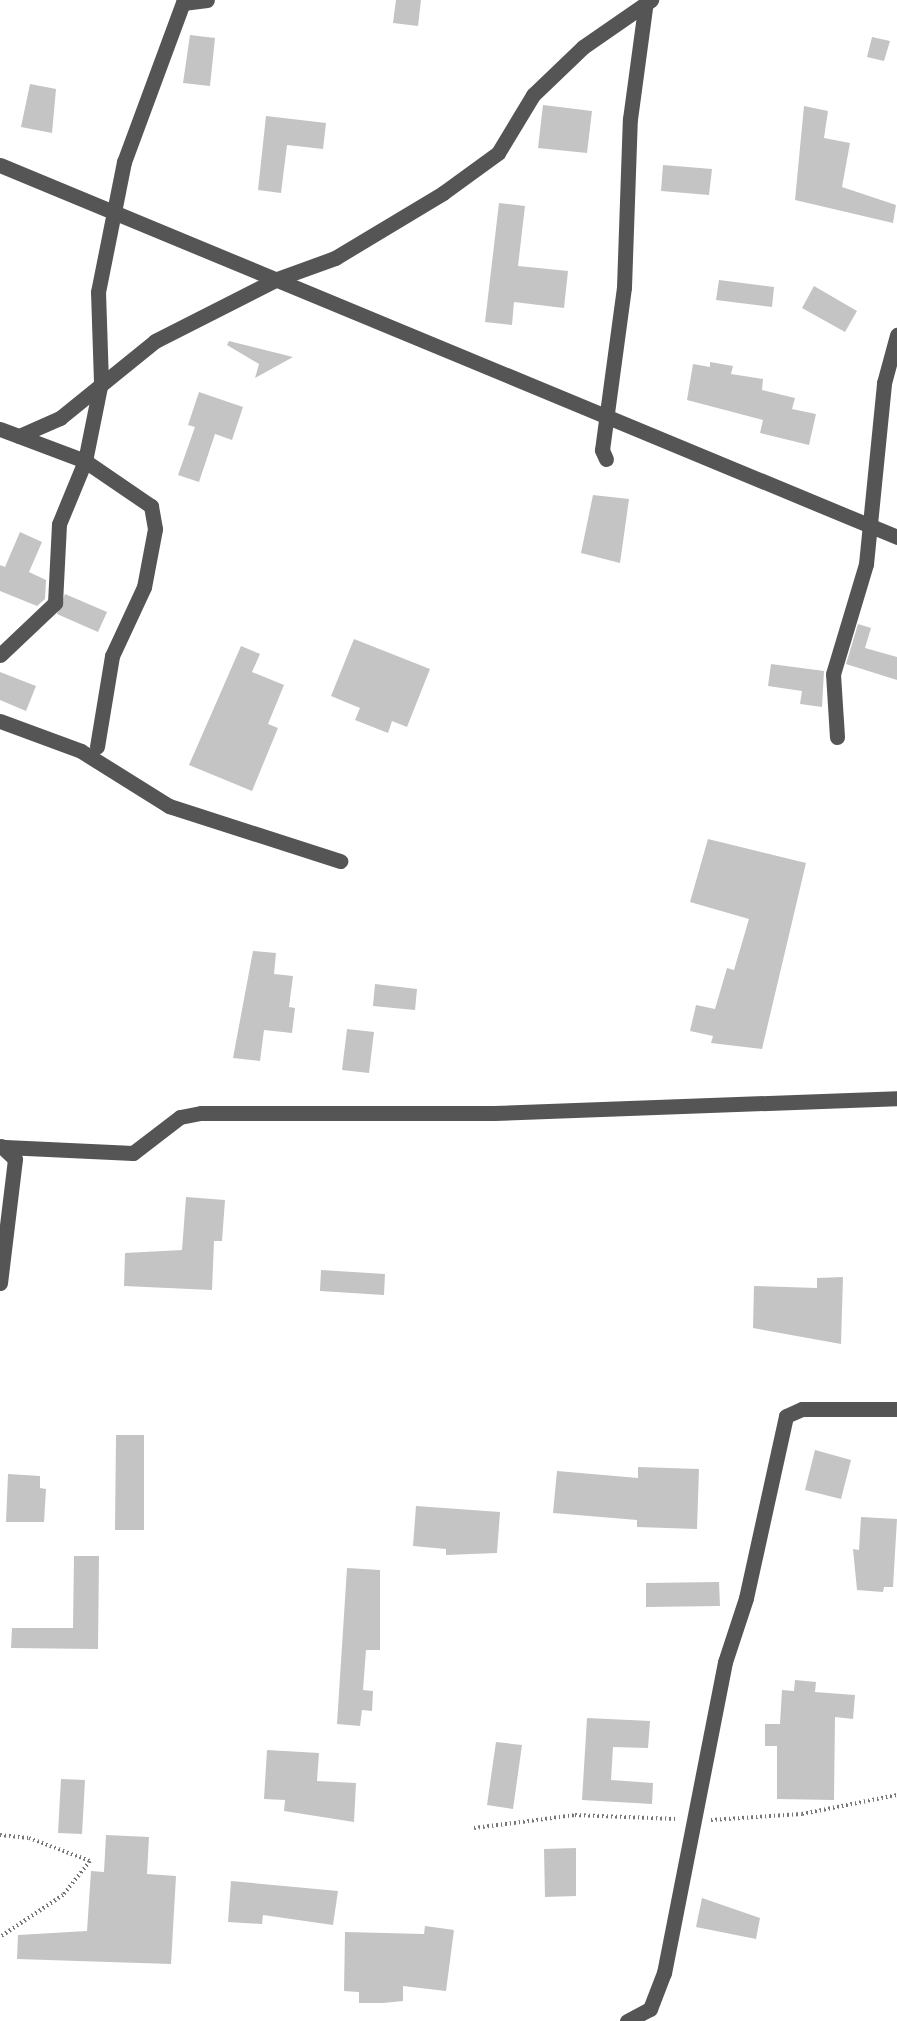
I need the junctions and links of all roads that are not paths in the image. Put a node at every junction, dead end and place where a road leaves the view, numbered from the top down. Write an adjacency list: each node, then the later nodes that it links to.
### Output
1 (207, 0): 2 (street)
2 (184, 1): 5 (street)
3 (648, 2): 6 (street); 9 (street)
4 (0, 165): 5 (street)
5 (113, 215): 6 (street); 8 (street)
6 (277, 279): 8 (street); 9 (street)
7 (897, 335): 14 (street)
8 (101, 382): 11 (street); 13 (street)
9 (606, 420): 12 (street); 14 (street)
10 (0, 429): 11 (street)
11 (19, 436): 13 (street)
12 (606, 459)
13 (85, 461): 16 (street); 19 (street)
14 (869, 527): 15 (street); 18 (street)
15 (897, 537)
16 (0, 655)
17 (0, 721): 20 (street)
18 (837, 737)
19 (97, 747)
20 (340, 861)
21 (897, 1098): 22 (street)
22 (2, 1146): 23 (street)
23 (0, 1283)
24 (897, 1409): 25 (street)
25 (627, 2021)

